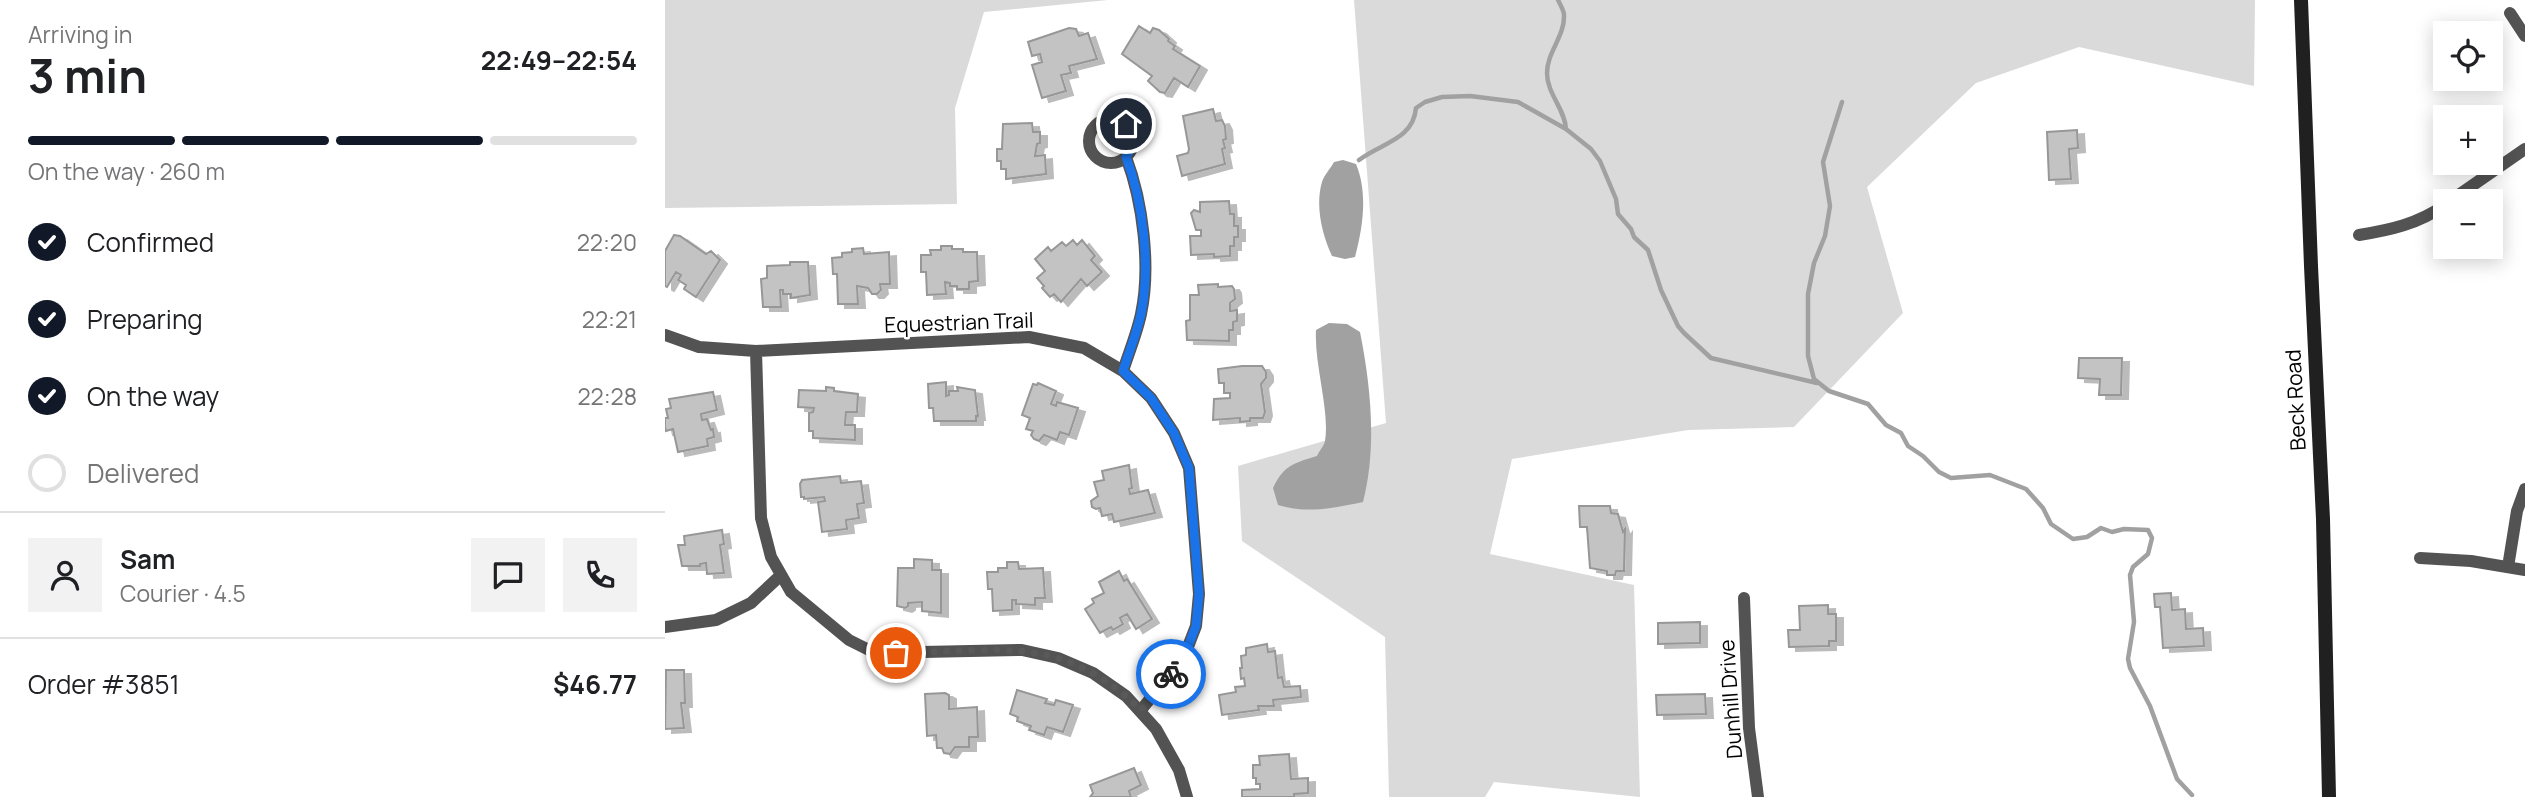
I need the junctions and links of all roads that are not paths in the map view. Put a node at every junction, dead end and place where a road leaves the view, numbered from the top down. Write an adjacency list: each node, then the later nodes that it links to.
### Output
1 (2301, 0): 22 (main road, Beck Road)
2 (2510, 13): 3 (street)
3 (2525, 36)
4 (2525, 149): 6 (street)
5 (1126, 157): 11 (street)
6 (2467, 189)
7 (2433, 214): 8 (street)
8 (2359, 235)
9 (665, 335): 10 (street, Equestrian Trail)
10 (756, 351): 11 (street, Equestrian Trail); 16 (street)
11 (1123, 371): 19 (street, Equestrian Trail)
12 (2525, 489): 14 (street)
13 (2420, 558): 14 (street)
14 (2508, 567): 15 (street)
15 (2525, 569)
16 (781, 575): 18 (street); 19 (street)
17 (1744, 598): 21 (street, Dunhill Drive)
18 (665, 627)
19 (1141, 710): 20 (street)
20 (1187, 797)
21 (1758, 797)
22 (2329, 797)

